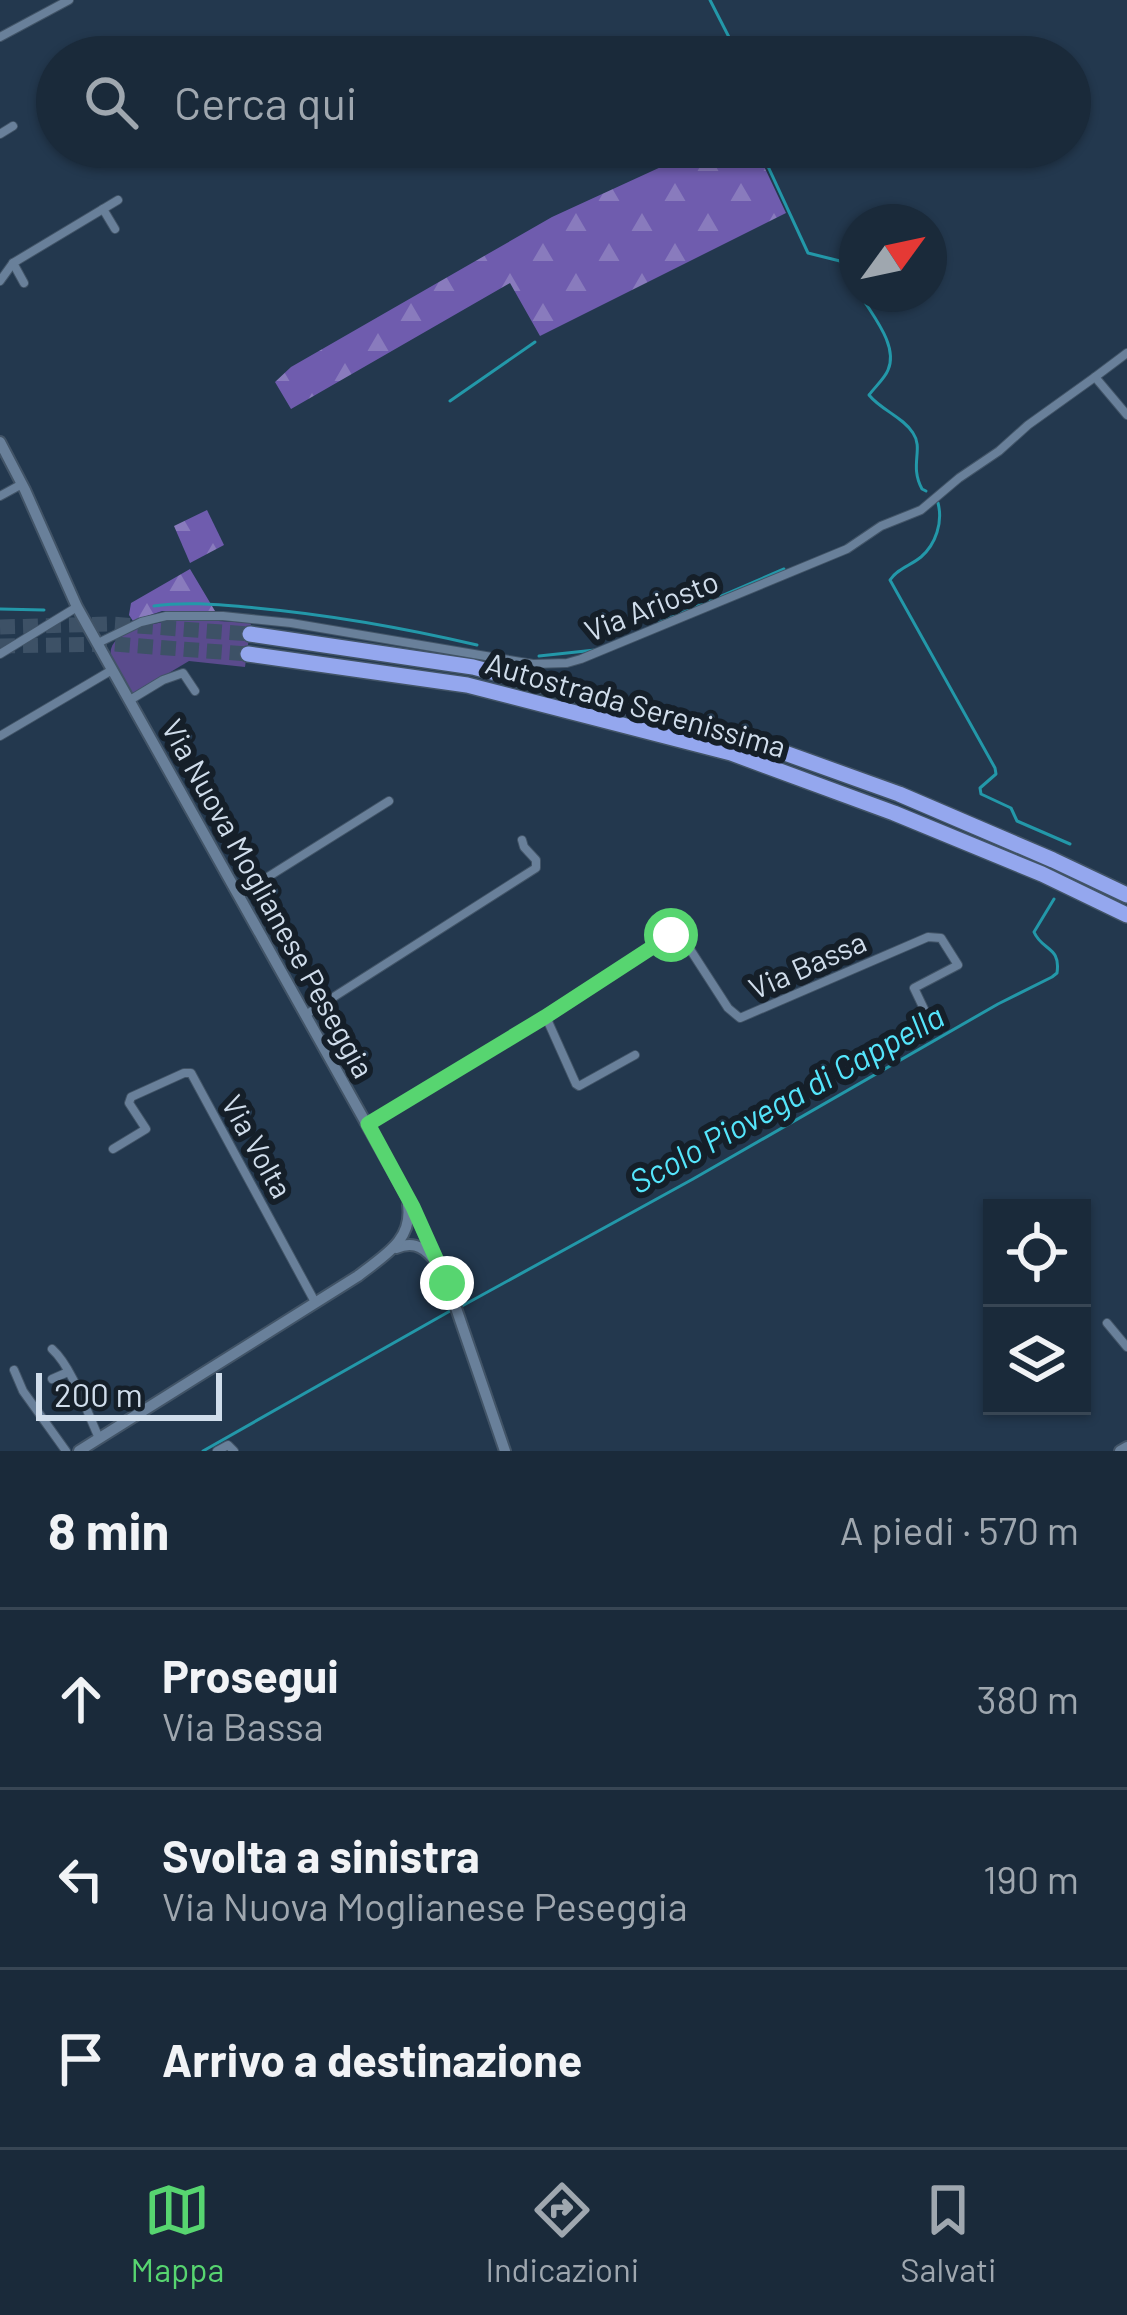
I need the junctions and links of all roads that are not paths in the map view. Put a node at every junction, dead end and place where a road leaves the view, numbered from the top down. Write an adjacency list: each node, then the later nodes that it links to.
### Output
1 (69, 0): 2 (street)
2 (0, 38)
3 (13, 126): 4 (street)
4 (0, 134)
5 (118, 200): 6 (street)
6 (104, 209): 7 (street); 8 (street)
7 (115, 229)
8 (13, 263): 9 (street); 10 (street)
9 (0, 281)
10 (24, 283)
11 (1127, 353): 12 (street, Via Ariosto)
12 (1095, 377): 13 (street); 19 (street, Via Ariosto)
13 (1127, 415)
14 (0, 442): 15 (main road, Via Nuova Moglianese Peseggia)
15 (22, 484): 16 (street); 17 (main road, Via Nuova Moglianese Peseggia)
16 (0, 496)
17 (77, 607): 19 (main road, Via Nuova Moglianese Peseggia); 21 (street)
18 (250, 634): 29 (highway, Autostrada Serenissima)
19 (98, 643): 22 (main road, Via Nuova Moglianese Peseggia)
20 (248, 654): 30 (highway, Autostrada Serenissima)
21 (0, 655)
22 (113, 669): 24 (main road, Via Nuova Moglianese Peseggia); 25 (street)
23 (195, 692): 24 (street)
24 (130, 700): 28 (main road, Via Nuova Moglianese Peseggia)
25 (0, 736)
26 (388, 801): 28 (street)
27 (521, 840): 31 (street)
28 (239, 895): 31 (main road, Via Nuova Moglianese Peseggia)
29 (1127, 895)
30 (1127, 915)
31 (307, 1014): 35 (main road, Via Nuova Moglianese Peseggia)
32 (545, 1017): 33 (street, Via Bassa); 34 (street); 35 (street, Via Bassa)
33 (934, 1030)
34 (635, 1055)
35 (368, 1124): 37 (main road, Via Nuova Moglianese Peseggia)
36 (112, 1149): 41 (street, Via Volta)
37 (405, 1191): 38 (main road, Via Nuova Moglianese Peseggia); 39 (main road)
38 (425, 1232): 39 (main road); 40 (main road, Via Nuova Moglianese Peseggia)
39 (409, 1239): 40 (main road); 41 (main road)
40 (442, 1272): 53 (main road, Via Nuova Moglianese Peseggia)
41 (316, 1304): 48 (main road)
42 (1107, 1323): 43 (street)
43 (1127, 1347)
44 (52, 1349): 46 (street)
45 (14, 1370): 49 (street)
46 (68, 1372): 47 (street); 48 (street)
47 (52, 1379)
48 (99, 1438): 50 (main road)
49 (66, 1451)
50 (79, 1451)
51 (218, 1451): 52 (street)
52 (234, 1451)
53 (505, 1451)

